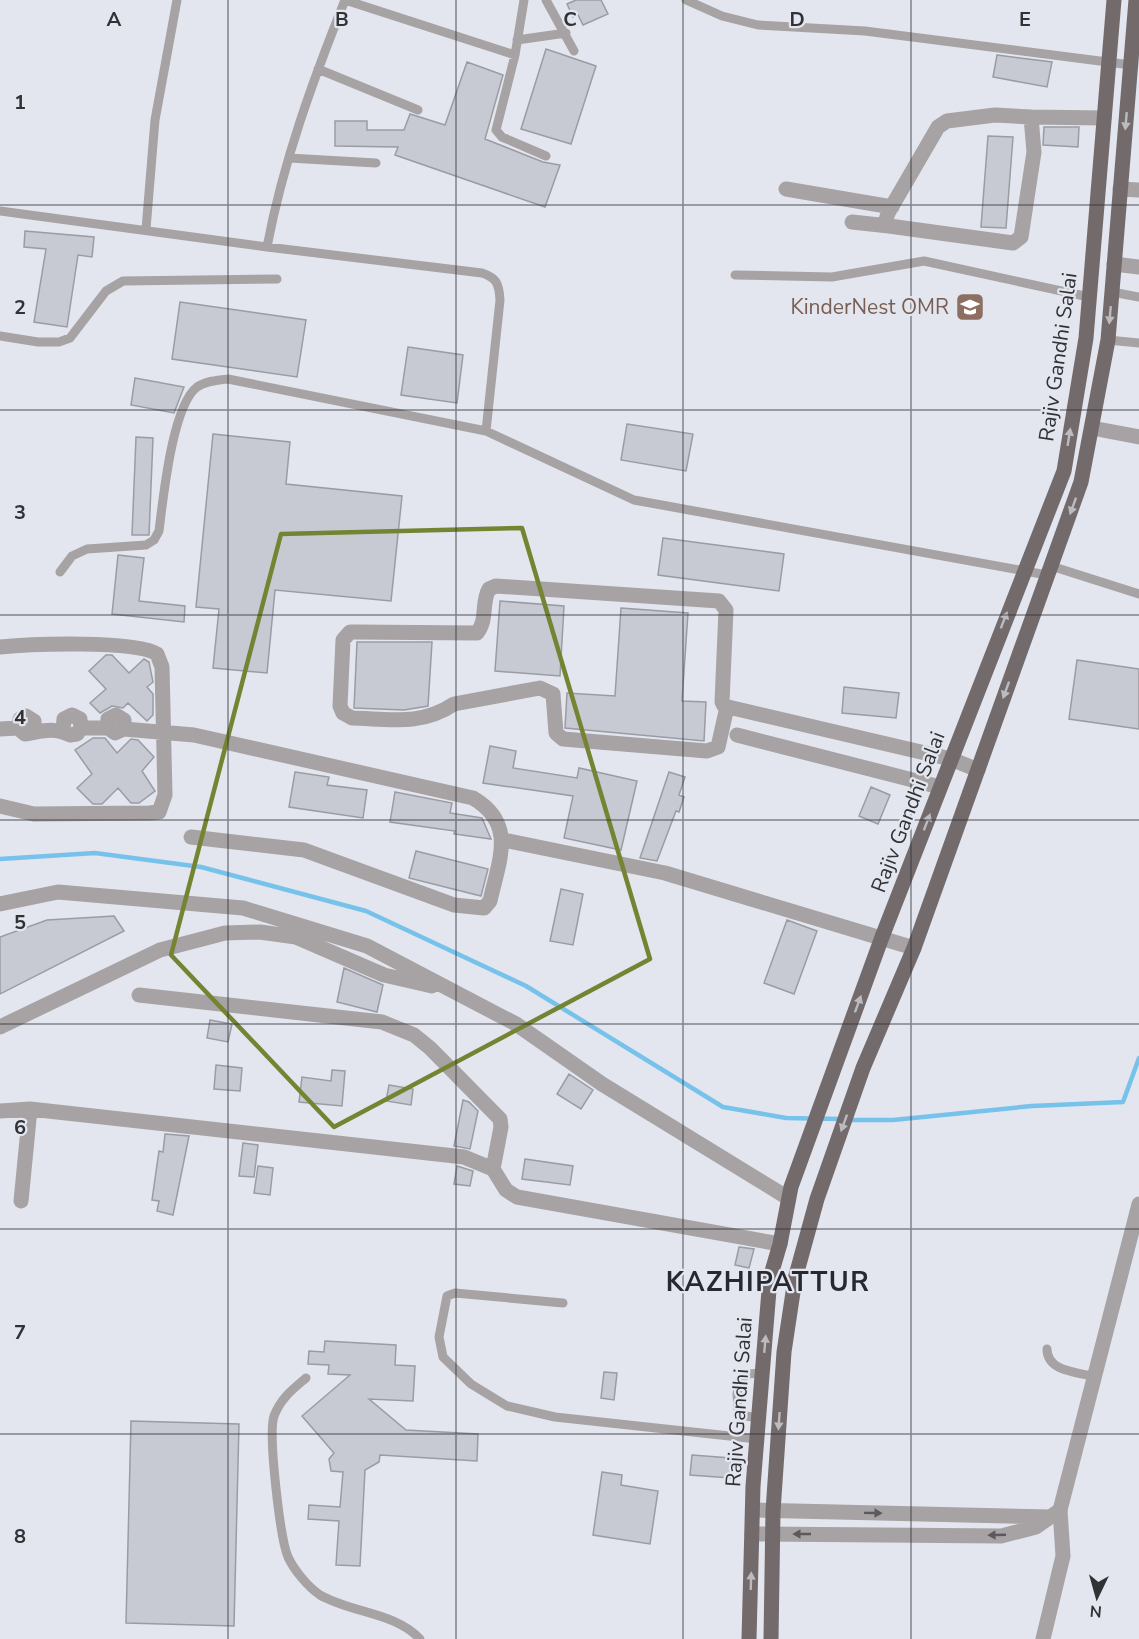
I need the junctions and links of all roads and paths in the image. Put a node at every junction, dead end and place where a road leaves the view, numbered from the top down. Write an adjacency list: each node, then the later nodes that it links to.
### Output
1 (177, 0): 29 (lane)
2 (345, 0): 11 (lane); 14 (lane)
3 (524, 0): 9 (lane)
4 (546, 0): 8 (lane)
5 (686, 0): 12 (lane)
6 (1114, 0): 12 (main road, Rajiv Gandhi Salai)
7 (1136, 0): 13 (main road, Rajiv Gandhi Salai)
8 (566, 33): 9 (lane); 10 (lane)
9 (517, 40): 11 (lane)
10 (574, 51)
11 (515, 55): 19 (lane)
12 (1109, 60): 13 (lane); 18 (main road, Rajiv Gandhi Salai)
13 (1131, 65): 15 (main road, Rajiv Gandhi Salai)
14 (318, 69): 16 (lane); 20 (lane)
15 (1134, 88): 23 (main road, Rajiv Gandhi Salai, one-way to 23)
16 (418, 110)
17 (1031, 117): 18 (street); 25 (street); 28 (street)
18 (1104, 118): 36 (main road, Rajiv Gandhi Salai)
19 (546, 156)
20 (289, 158): 21 (lane); 30 (lane)
21 (376, 163)
22 (786, 189): 25 (street)
23 (1120, 189): 24 (street); 31 (main road, Rajiv Gandhi Salai)
24 (1139, 190)
25 (892, 207): 28 (street)
26 (0, 211): 29 (lane)
27 (852, 222): 28 (street)
28 (889, 226)
29 (146, 229): 30 (lane)
30 (267, 247): 42 (lane)
31 (1114, 264): 32 (street); 35 (main road, Rajiv Gandhi Salai)
32 (1139, 267)
33 (735, 275): 36 (lane)
34 (277, 279): 38 (lane)
35 (1112, 292): 37 (lane); 39 (main road, Rajiv Gandhi Salai, one-way to 39)
36 (1089, 297): 44 (main road, Rajiv Gandhi Salai, one-way to 36)
37 (1139, 297)
38 (0, 336)
39 (1108, 340): 40 (lane); 41 (main road, Rajiv Gandhi Salai)
40 (1139, 343)
41 (1092, 428): 43 (street); 45 (main road, Rajiv Gandhi Salai, one-way to 45)
42 (486, 431): 44 (lane); 46 (lane)
43 (1139, 437)
44 (1023, 570): 45 (lane); 55 (main road, Rajiv Gandhi Salai, one-way to 44)
45 (1049, 570): 47 (lane); 56 (main road, Rajiv Gandhi Salai, one-way to 56)
46 (60, 572)
47 (1139, 594)
48 (0, 647): 52 (street)
49 (727, 707): 49 (street); 55 (street)
50 (0, 720): 51 (street)
51 (26, 725): 52 (street); 53 (street)
52 (162, 728): 58 (street); 60 (street)
53 (0, 729)
54 (736, 735): 57 (street)
55 (951, 759): 56 (street); 57 (main road, Rajiv Gandhi Salai)
56 (978, 770): 63 (main road, Rajiv Gandhi Salai)
57 (940, 787): 62 (main road, Rajiv Gandhi Salai, one-way to 57)
58 (0, 806)
59 (191, 837): 60 (street)
60 (504, 840): 62 (street)
61 (0, 904): 64 (street)
62 (882, 937): 63 (street); 70 (main road, Rajiv Gandhi Salai, one-way to 62)
63 (914, 948): 82 (main road, Rajiv Gandhi Salai, one-way to 82)
64 (447, 990): 66 (street); 70 (street)
65 (139, 995): 69 (street)
66 (0, 1027)
67 (30, 1109): 68 (street); 69 (street); 71 (street)
68 (0, 1111)
69 (493, 1169): 73 (street)
70 (789, 1192): 73 (main road, Rajiv Gandhi Salai)
71 (21, 1201)
72 (1139, 1204): 77 (street)
73 (780, 1244): 76 (main road, Rajiv Gandhi Salai, one-way to 73)
74 (563, 1303): 80 (lane)
75 (1047, 1349): 77 (lane)
76 (762, 1373): 79 (main road, Rajiv Gandhi Salai); 79 (lane)
77 (1096, 1377): 83 (street)
78 (306, 1378): 86 (lane)
79 (759, 1419): 80 (main road, Rajiv Gandhi Salai)
80 (757, 1439): 81 (main road, Rajiv Gandhi Salai)
81 (753, 1510): 82 (street); 84 (main road, Rajiv Gandhi Salai)
82 (773, 1511): 83 (street, one-way to 83); 85 (main road, Rajiv Gandhi Salai)
83 (1055, 1514): 85 (street, one-way to 85); 89 (street)
84 (752, 1534): 85 (street); 87 (main road, Rajiv Gandhi Salai, one-way to 84)
85 (773, 1534): 88 (main road, Rajiv Gandhi Salai)
86 (420, 1639)
87 (749, 1639)
88 (771, 1639)
89 (1043, 1639)

